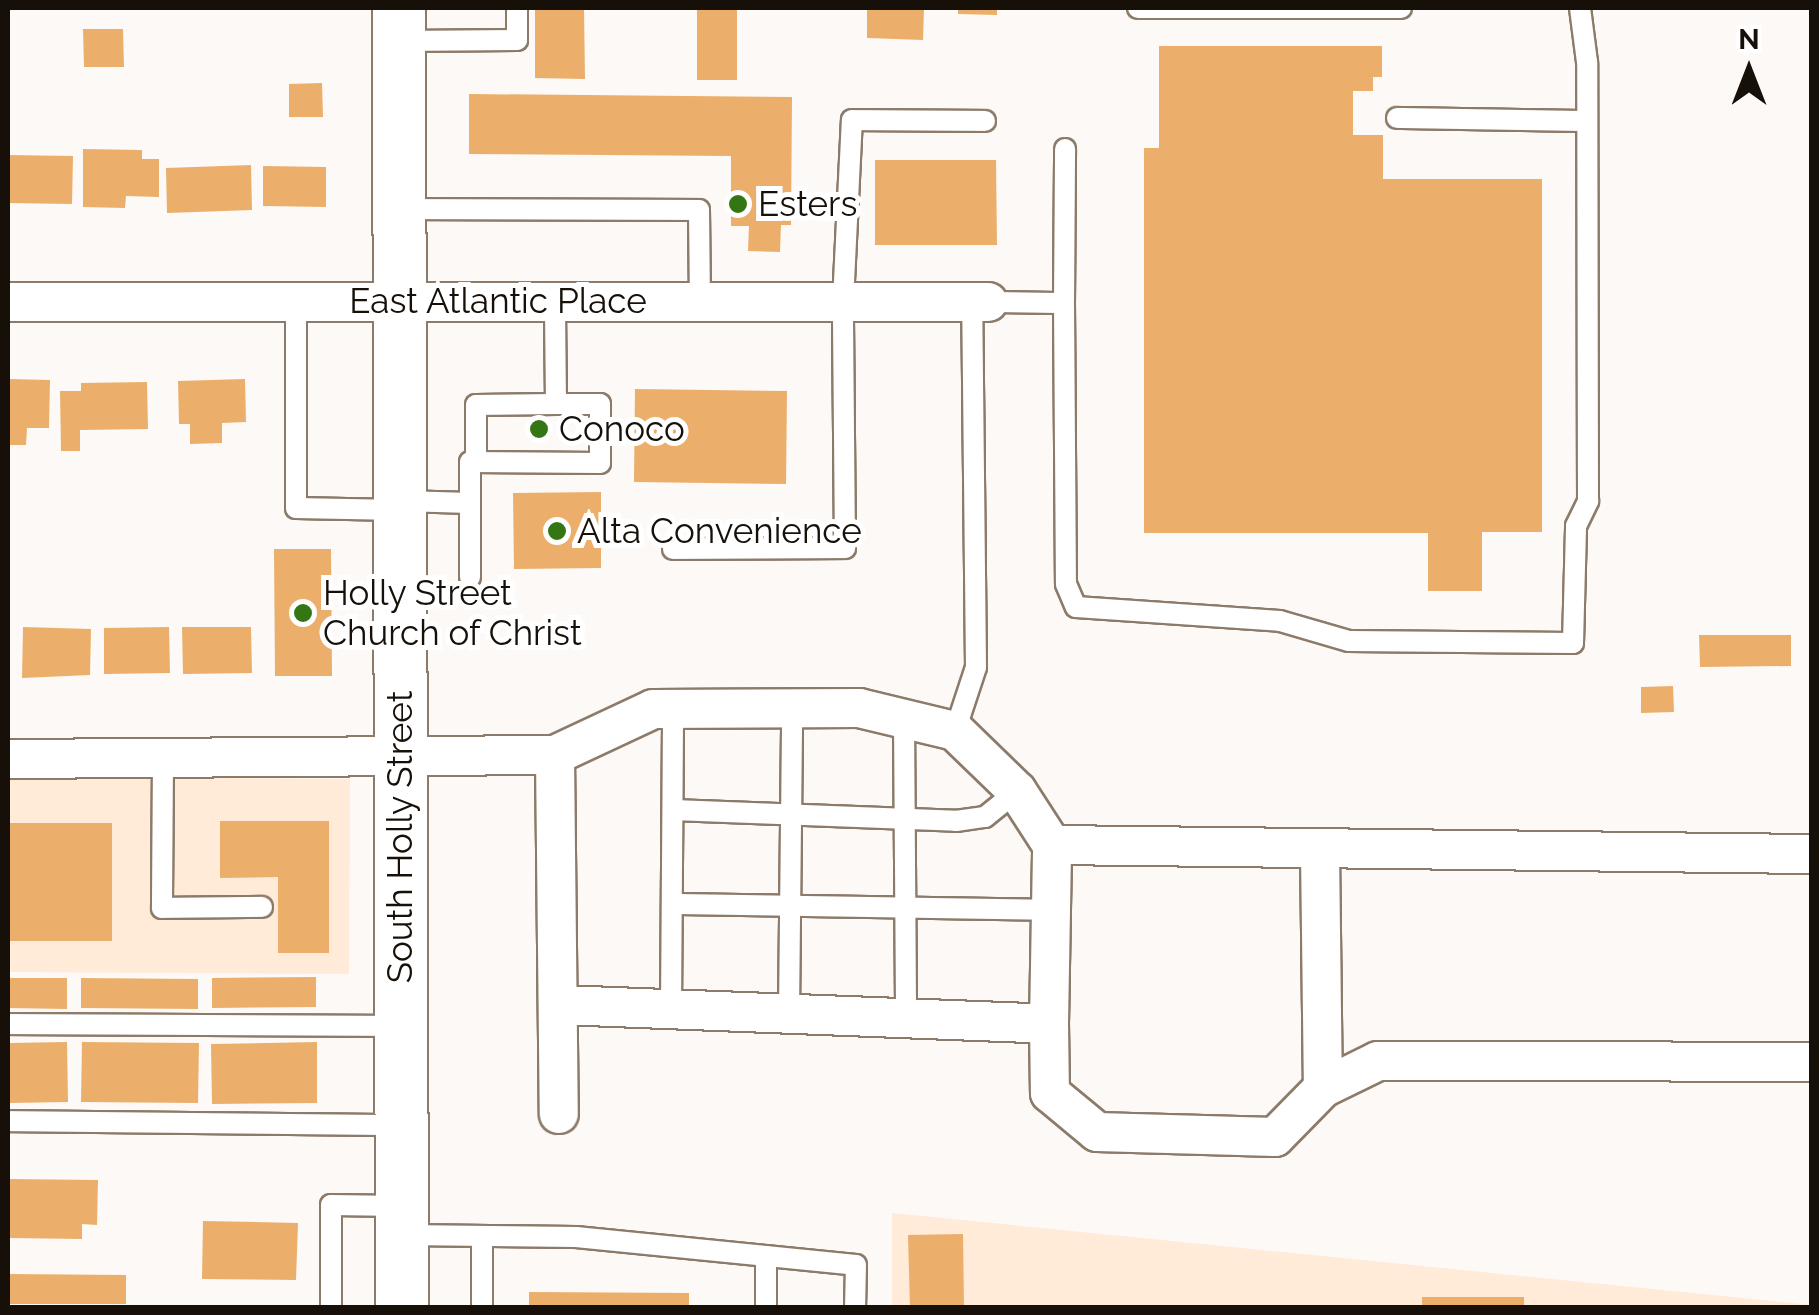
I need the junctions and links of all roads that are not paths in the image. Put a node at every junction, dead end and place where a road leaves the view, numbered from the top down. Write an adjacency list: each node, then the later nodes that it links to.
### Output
1 (517, 8): 5 (lane)
2 (1138, 8): 3 (lane)
3 (1400, 8)
4 (1580, 8): 8 (lane)
5 (399, 24): 10 (main road, South Holly Street)
6 (1397, 118): 8 (lane)
7 (985, 121): 16 (lane)
8 (1587, 121): 18 (lane)
9 (1065, 149): 18 (lane)
10 (397, 210): 11 (main road, South Holly Street); 15 (lane)
11 (397, 300): 12 (street, East Atlantic Place); 13 (street, East Atlantic Place); 22 (main road, South Holly Street)
12 (296, 301): 14 (street, East Atlantic Place); 22 (lane)
13 (555, 301): 15 (street, East Atlantic Place); 19 (lane)
14 (8, 302)
15 (700, 302): 16 (street, East Atlantic Place)
16 (842, 302): 17 (street, East Atlantic Place); 23 (lane)
17 (980, 302): 18 (lane); 28 (lane)
18 (1064, 303)
19 (556, 404): 20 (lane); 20 (lane)
20 (476, 462): 21 (lane)
21 (470, 503): 22 (lane); 24 (lane)
22 (398, 506): 30 (main road, South Holly Street)
23 (672, 549)
24 (470, 578)
25 (792, 708): 26 (street); 27 (street); 35 (lane)
26 (674, 710): 29 (street); 34 (lane)
27 (904, 719): 28 (street); 36 (lane)
28 (955, 731): 33 (street)
29 (554, 755): 30 (street); 45 (street)
30 (400, 758): 32 (street); 51 (main road, South Holly Street)
31 (8, 759): 32 (street)
32 (163, 759): 41 (lane)
33 (1018, 792): 36 (lane); 37 (street)
34 (673, 810): 35 (lane); 40 (lane)
35 (790, 816): 36 (lane); 42 (lane)
36 (904, 819): 43 (lane)
37 (1052, 845): 38 (street); 44 (street)
38 (1320, 850): 39 (street); 53 (street)
39 (1812, 854)
40 (672, 904): 42 (lane); 46 (lane)
41 (262, 906)
42 (788, 906): 43 (lane); 47 (lane)
43 (904, 908): 44 (lane); 48 (lane)
44 (1050, 910): 50 (street)
45 (561, 1004): 46 (street); 54 (street)
46 (671, 1009): 47 (street)
47 (790, 1014): 48 (street)
48 (906, 1018): 50 (street)
49 (8, 1024): 51 (lane)
50 (1049, 1024): 53 (street)
51 (401, 1026): 56 (main road, South Holly Street)
52 (1812, 1062): 53 (street)
53 (1323, 1088)
54 (560, 1114)
55 (8, 1120): 56 (lane)
56 (402, 1126): 57 (main road, South Holly Street)
57 (402, 1220): 58 (lane); 60 (lane); 61 (main road, South Holly Street)
58 (482, 1236): 59 (lane); 62 (lane)
59 (766, 1256): 63 (lane); 64 (lane)
60 (331, 1308)
61 (402, 1308)
62 (482, 1308)
63 (766, 1308)
64 (855, 1308)

